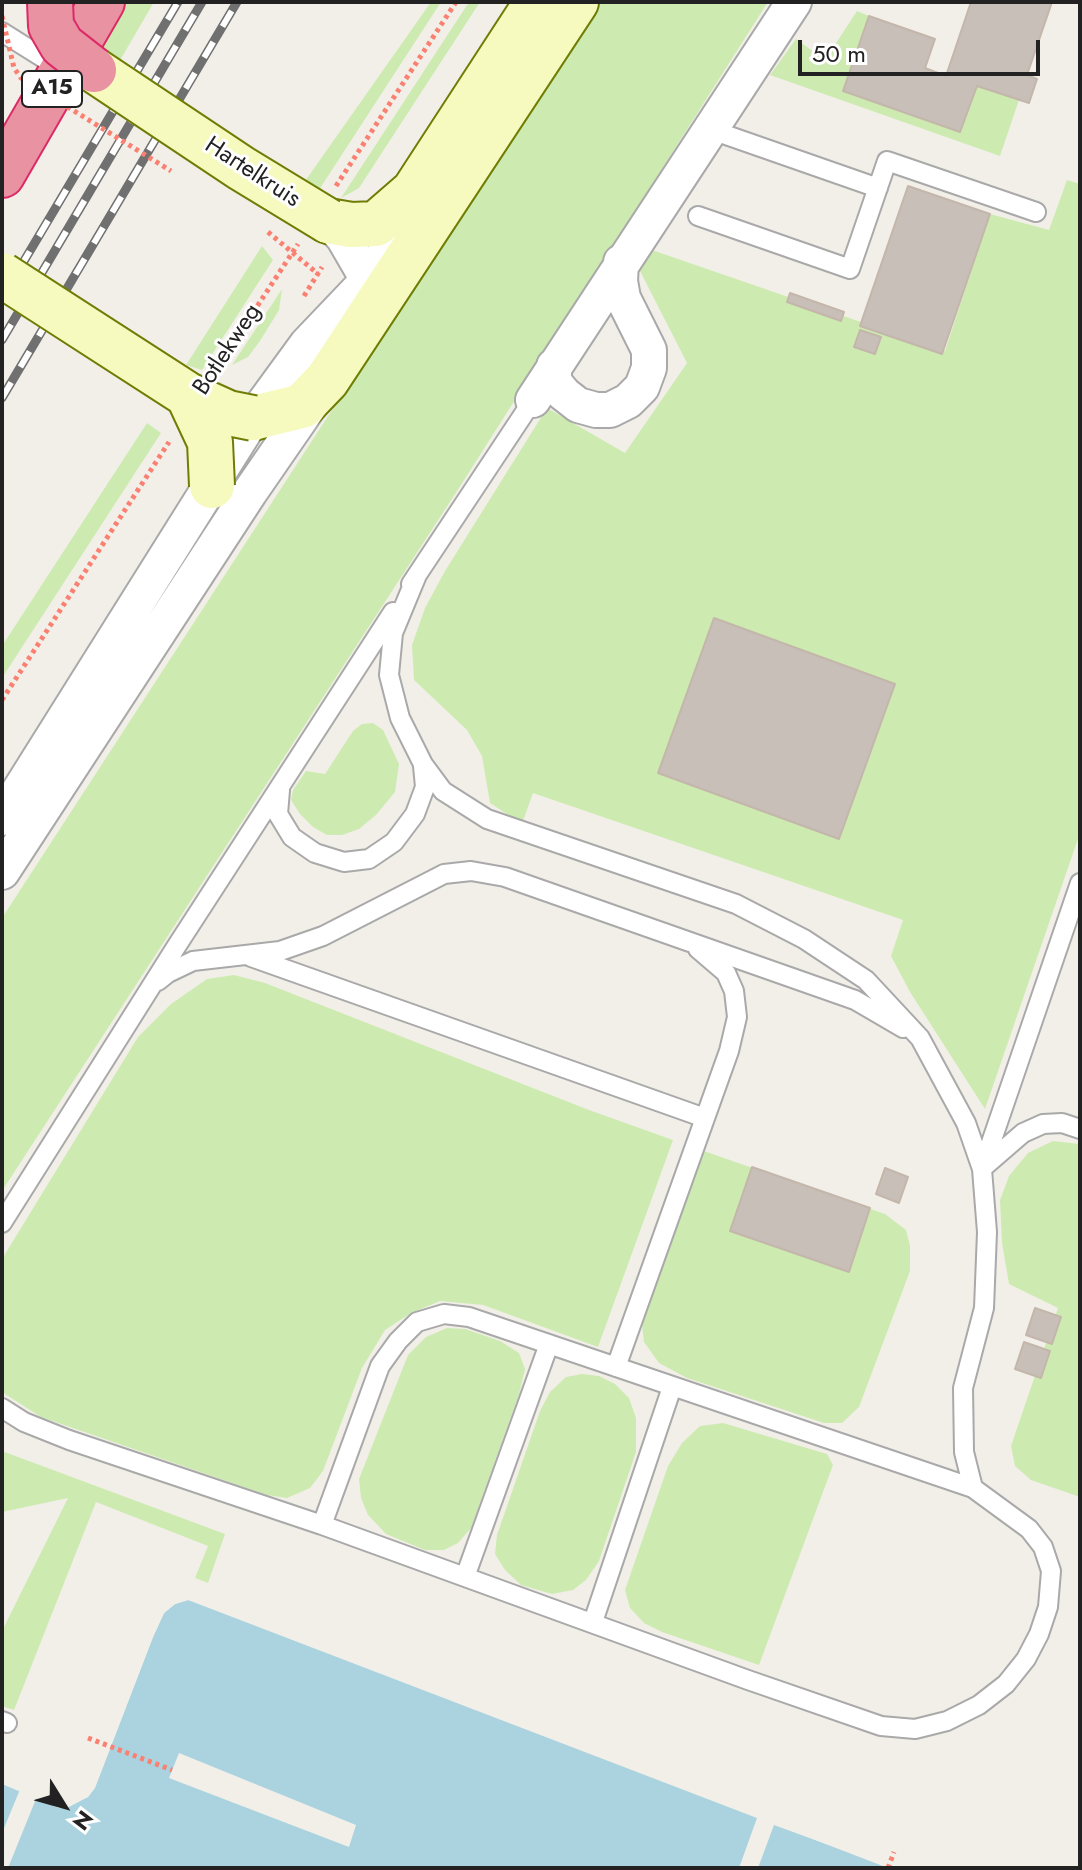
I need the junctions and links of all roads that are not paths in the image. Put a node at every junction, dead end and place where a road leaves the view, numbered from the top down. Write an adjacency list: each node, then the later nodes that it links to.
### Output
1 (50, 2): 7 (highway, A15, bridge)
2 (102, 2): 9 (highway, A15)
3 (537, 2): 11 (main road)
4 (576, 2): 19 (main road)
5 (794, 2): 8 (street)
6 (2, 32): 7 (lane, Hartelkruis)
7 (75, 68): 14 (main road, Hartelkruis, bridge)
8 (709, 129): 10 (lane); 15 (street)
9 (2, 175)
10 (878, 188): 12 (lane); 13 (lane)
11 (414, 191): 14 (main road, Hartelkruis); 17 (street)
12 (1036, 212)
13 (698, 216)
14 (319, 219): 17 (street)
15 (621, 262): 18 (street); 18 (street)
16 (2, 275): 20 (main road, bridge)
17 (368, 280): 19 (street); 22 (street)
18 (554, 366): 21 (street)
19 (327, 380): 22 (main road); 28 (street)
20 (193, 399): 22 (main road, bridge); 23 (main road, bridge)
21 (533, 400): 24 (lane)
22 (253, 418): 23 (street)
23 (212, 486): 27 (street)
24 (417, 575): 25 (lane); 26 (lane)
25 (423, 764): 26 (lane); 33 (lane)
26 (282, 783): 32 (lane)
27 (2, 818)
28 (2, 872)
29 (1080, 883): 36 (lane)
30 (679, 938): 31 (lane); 33 (lane); 34 (lane)
31 (244, 954): 32 (lane); 34 (lane)
32 (150, 988): 37 (lane)
33 (920, 1038): 36 (lane)
34 (705, 1118): 39 (lane)
35 (1080, 1129): 36 (lane)
36 (982, 1169): 42 (lane)
37 (2, 1223)
38 (549, 1344): 39 (lane); 43 (lane); 44 (lane)
39 (616, 1367): 40 (lane)
40 (672, 1387): 42 (lane); 45 (lane)
41 (2, 1408): 43 (lane)
42 (973, 1488): 45 (lane)
43 (322, 1525): 44 (lane)
44 (465, 1577): 45 (lane)
45 (593, 1622)

